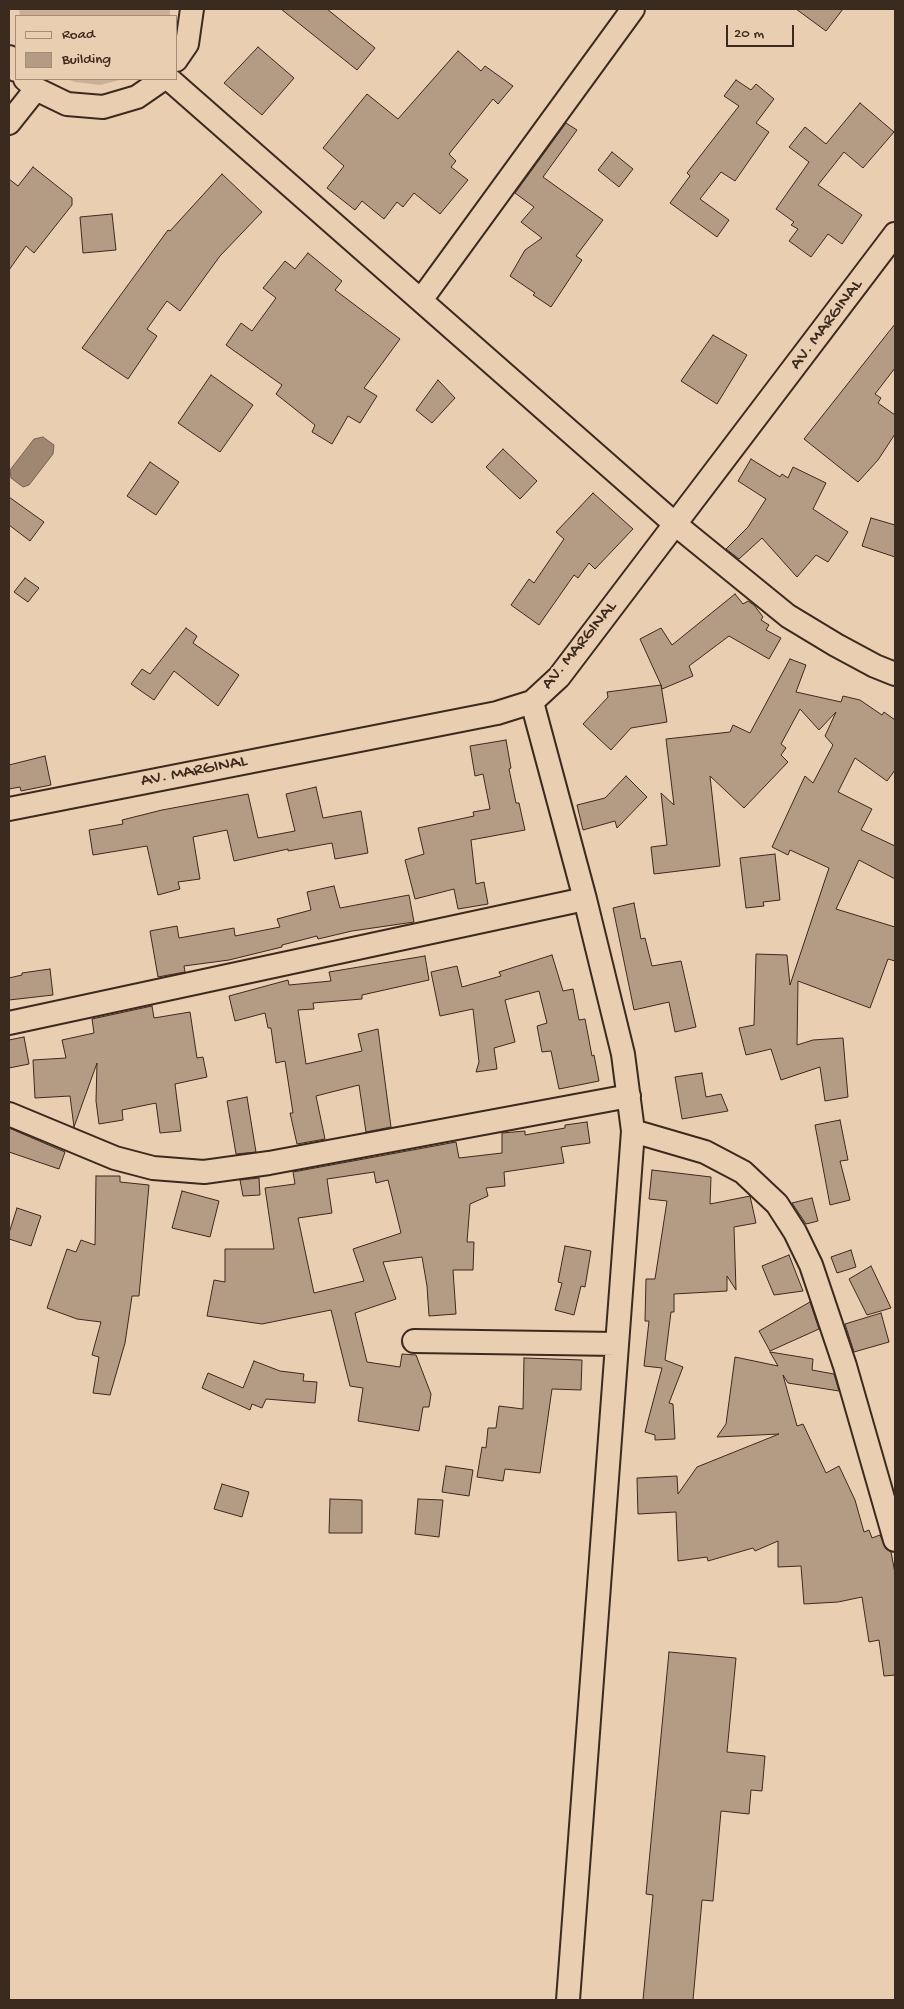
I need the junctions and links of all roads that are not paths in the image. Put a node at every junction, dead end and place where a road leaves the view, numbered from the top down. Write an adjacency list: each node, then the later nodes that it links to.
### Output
1 (192, 9): 4 (street)
2 (633, 9): 11 (street)
3 (9, 57): 5 (street)
4 (178, 57)
5 (15, 68)
6 (162, 80): 8 (street)
7 (170, 80): 11 (street)
8 (30, 84): 9 (street)
9 (9, 124)
10 (895, 234): 12 (street, AV. MARGINAL)
11 (421, 300): 12 (street)
12 (675, 524): 13 (street); 14 (street, AV. MARGINAL)
13 (895, 674)
14 (532, 702): 15 (street, AV. MARGINAL); 16 (street)
15 (9, 809)
16 (585, 899): 17 (street); 18 (street)
17 (9, 1023)
18 (630, 1096): 19 (street); 20 (street)
19 (9, 1114)
20 (633, 1131): 22 (street); 23 (street)
21 (414, 1341): 22 (street)
22 (617, 1344): 24 (street)
23 (895, 1540)
24 (568, 2000)

